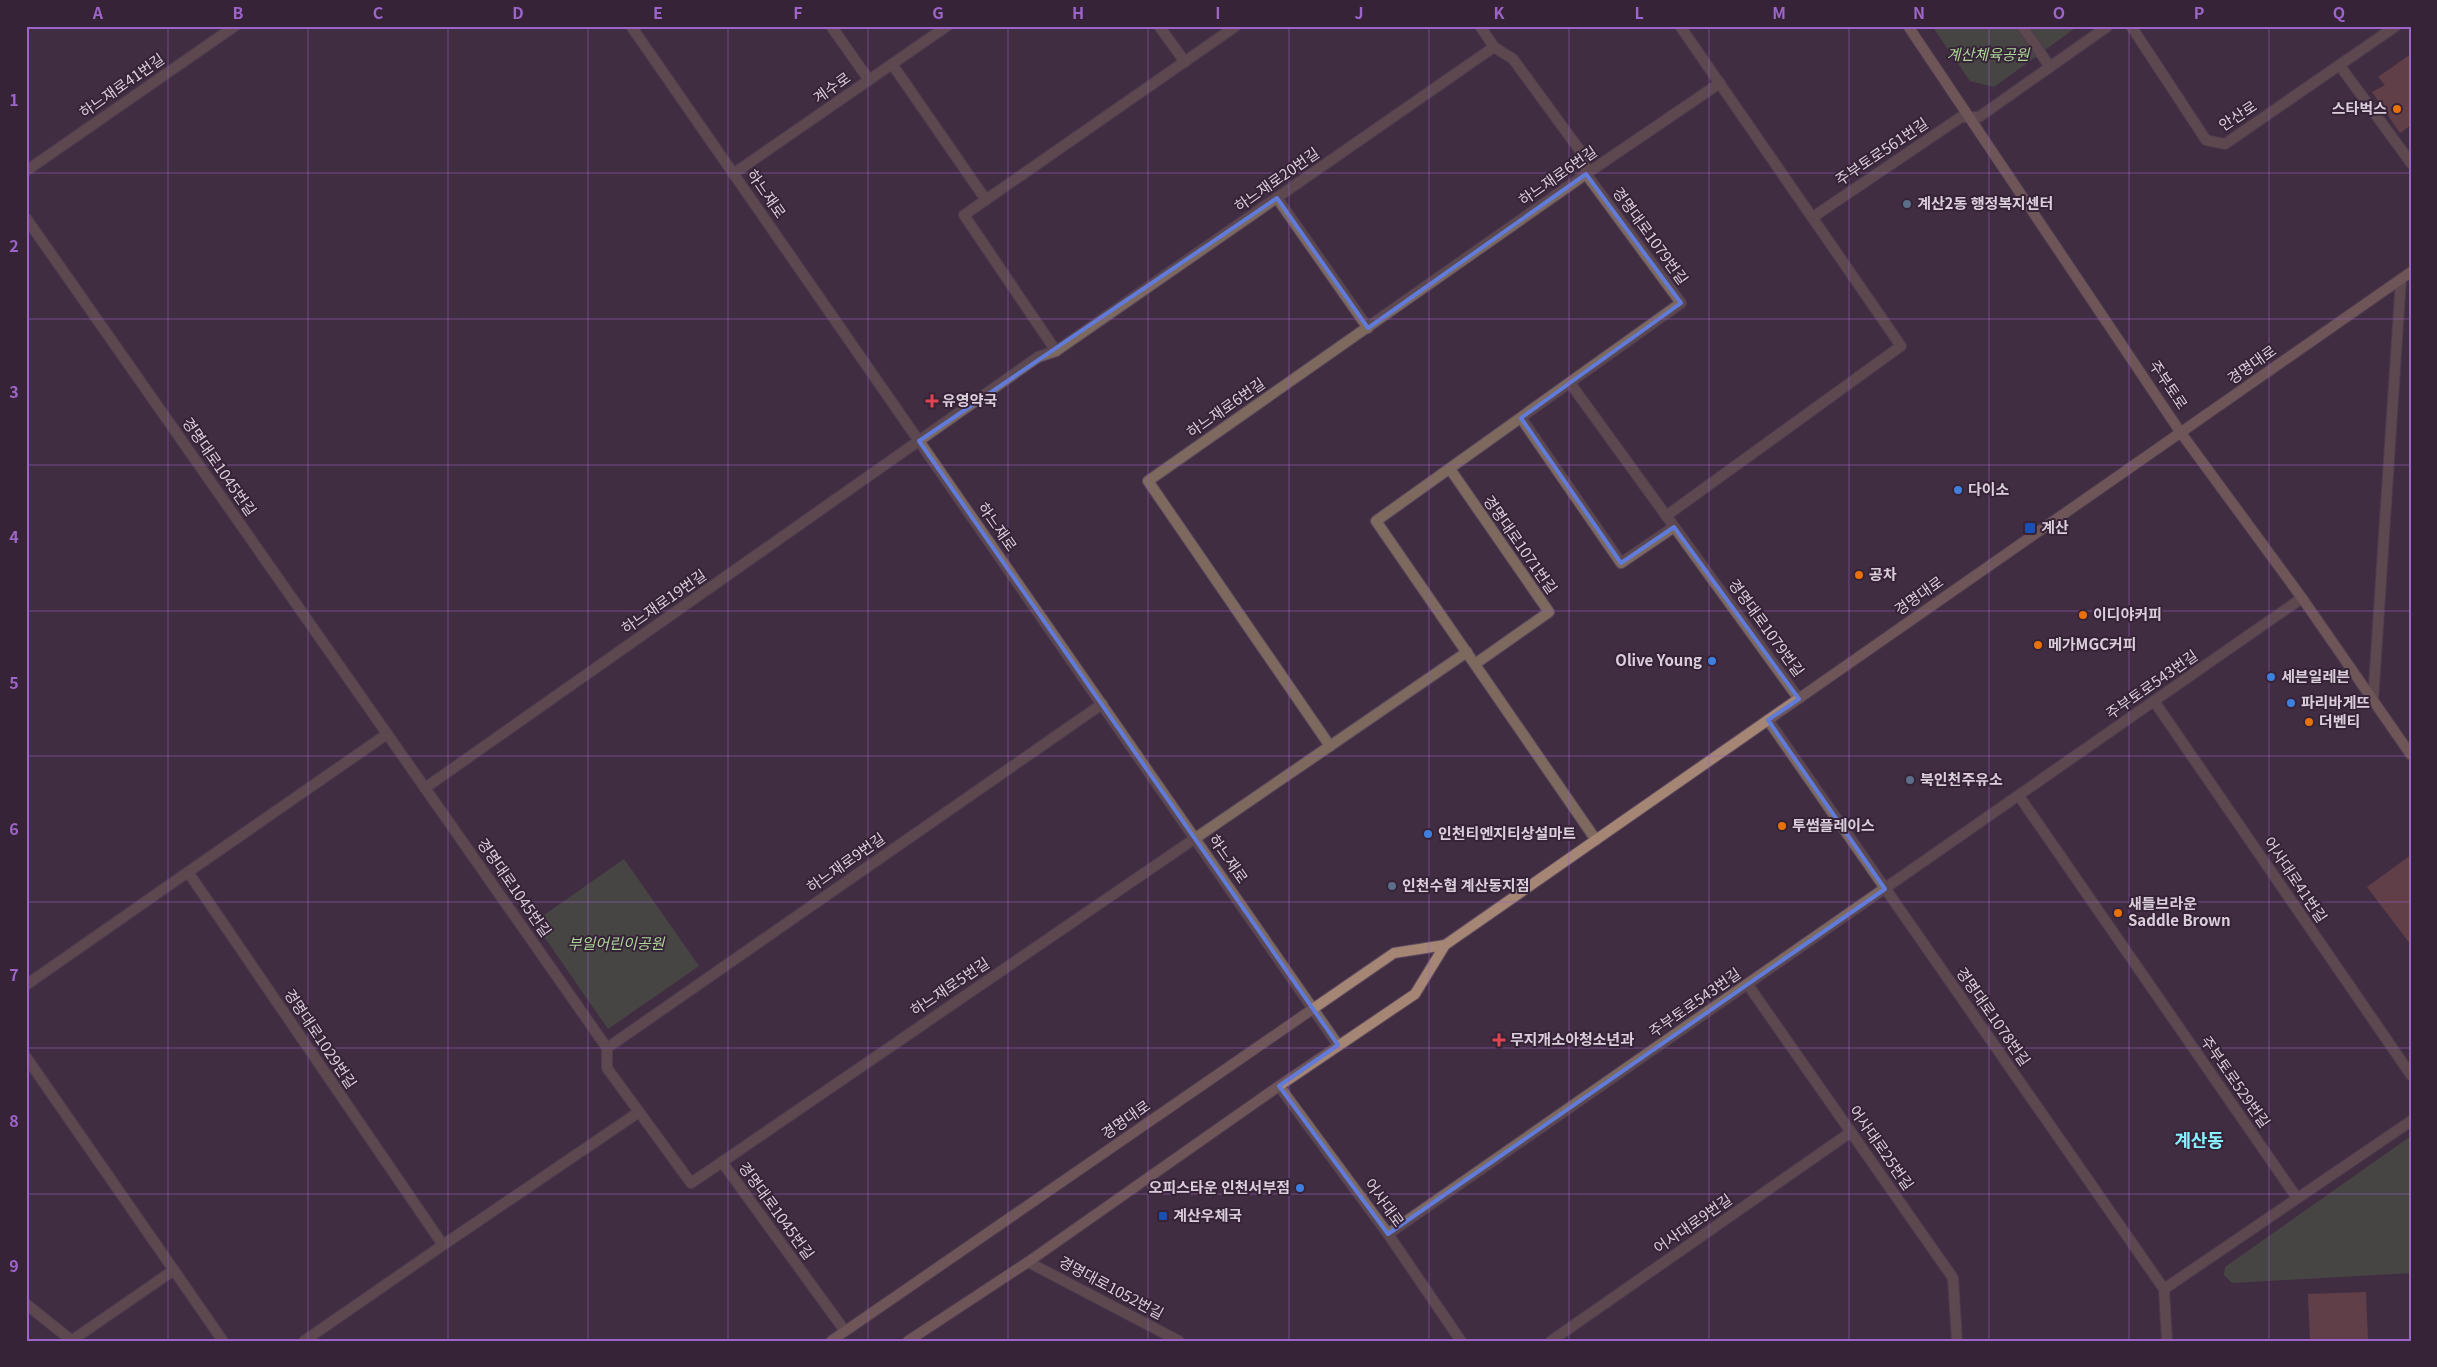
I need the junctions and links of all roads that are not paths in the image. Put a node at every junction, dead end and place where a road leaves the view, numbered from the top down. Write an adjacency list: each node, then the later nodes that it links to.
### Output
1 (235, 26): 23 (street, 하느재로41번길)
2 (631, 26): 24 (street, 하느재로)
3 (831, 26): 19 (street)
4 (947, 26): 16 (street, 계수로)
5 (1159, 26): 15 (street)
6 (1236, 26): 15 (street)
7 (1480, 26): 14 (street)
8 (1680, 26): 20 (street)
9 (1908, 26): 21 (street, 주부토로)
10 (2022, 26): 18 (street)
11 (2108, 26): 18 (street, 주부토로561번길)
12 (2131, 26): 17 (street, 안산로)
13 (2396, 26): 17 (street, 안산로)
14 (1494, 47): 25 (street); 26 (street, 하느재로20번길)
15 (1184, 62): 27 (street)
16 (892, 64): 19 (street, 계수로); 27 (street)
17 (2340, 66): 22 (street)
18 (2050, 67): 21 (street, 주부토로561번길)
19 (869, 80): 24 (street, 계수로)
20 (1720, 83): 25 (street, 하느재로6번길); 28 (street)
21 (1971, 117): 28 (street, 주부토로561번길); 36 (street, 주부토로)
22 (2411, 163)
23 (26, 171)
24 (733, 174): 37 (street, 하느재로)
25 (1586, 174): 32 (street, 하느재로6번길); 34 (street, 경명대로1079번길)
26 (1277, 198): 32 (street); 33 (street, 하느재로20번길)
27 (986, 200): 33 (street)
28 (1813, 217): 39 (street)
29 (26, 218): 49 (street, 경명대로1045번길)
30 (2411, 272): 31 (street, 경명대로)
31 (2401, 279): 36 (street, 경명대로); 45 (street)
32 (1368, 328): 50 (street, 하느재로6번길)
33 (1056, 351): 37 (street, 하느재로20번길)
34 (1570, 382): 35 (street, 경명대로1079번길); 39 (street, 경명대로1079번길)
35 (1521, 418): 38 (street, 경명대로1079번길); 40 (street)
36 (2181, 433): 41 (street, 주부토로); 44 (street, 경명대로)
37 (919, 441): 47 (street, 하느재로); 52 (street, 하느재로19번길)
38 (1450, 469): 42 (street); 43 (street, 경명대로1071번길)
39 (1666, 516): 40 (street, 경명대로1079번길)
40 (1674, 527): 44 (street, 경명대로1079번길)
41 (2302, 598): 45 (street, 주부토로); 46 (street, 주부토로543번길)
42 (1467, 652): 43 (street); 50 (street)
43 (1475, 664): 55 (street)
44 (1799, 699): 48 (street, 경명대로)
45 (2373, 700): 51 (street, 주부토로)
46 (2154, 702): 53 (street, 주부토로543번길); 65 (street, 어사대로41번길)
47 (1102, 704): 54 (street, 하느재로); 63 (street, 하느재로9번길)
48 (1768, 720): 55 (street, 경명대로); 57 (street, 경명대로1078번길)
49 (387, 734): 52 (street, 경명대로1045번길); 56 (street)
50 (1330, 746): 54 (street)
51 (2411, 756)
52 (426, 788): 63 (street, 경명대로1045번길)
53 (2019, 796): 57 (street, 주부토로543번길); 71 (street, 주부토로529번길)
54 (1196, 838): 61 (street, 하느재로); 70 (street, 하느재로5번길)
55 (1596, 840): 58 (street, 경명대로)
56 (188, 872): 60 (street); 73 (street, 경명대로1029번길)
57 (1886, 889): 59 (street, 주부토로543번길); 76 (street, 경명대로1078번길)
58 (1445, 945): 61 (street, 경명대로); 62 (street, 경명대로)
59 (1748, 984): 69 (street, 어사대로25번길); 72 (street, 주부토로543번길)
60 (26, 985)
61 (1313, 1008): 62 (street, 하느재로); 78 (street, 경명대로)
62 (1338, 1045): 66 (street, 경명대로)
63 (607, 1048): 67 (street, 경명대로1045번길)
64 (26, 1057): 75 (street)
65 (2411, 1075)
66 (1279, 1086): 72 (street, 어사대로); 74 (street, 경명대로)
67 (639, 1112): 70 (street, 경명대로1045번길); 73 (street)
68 (2411, 1121): 71 (street)
69 (1851, 1132): 86 (street, 어사대로9번길); 87 (street, 어사대로25번길)
70 (722, 1162): 78 (street, 경명대로1045번길)
71 (2297, 1198): 76 (street)
72 (1388, 1234): 85 (street, 어사대로)
73 (443, 1245): 81 (street)
74 (1028, 1262): 83 (street, 경명대로); 84 (street, 경명대로1052번길)
75 (174, 1270): 79 (street); 80 (street)
76 (2164, 1290): 88 (street)
77 (26, 1304): 79 (street)
78 (845, 1331): 82 (street, 경명대로)
79 (71, 1341)
80 (223, 1341)
81 (304, 1341)
82 (831, 1341)
83 (908, 1341)
84 (1178, 1341)
85 (1461, 1341)
86 (1552, 1341)
87 (1957, 1341)
88 (2167, 1341)

